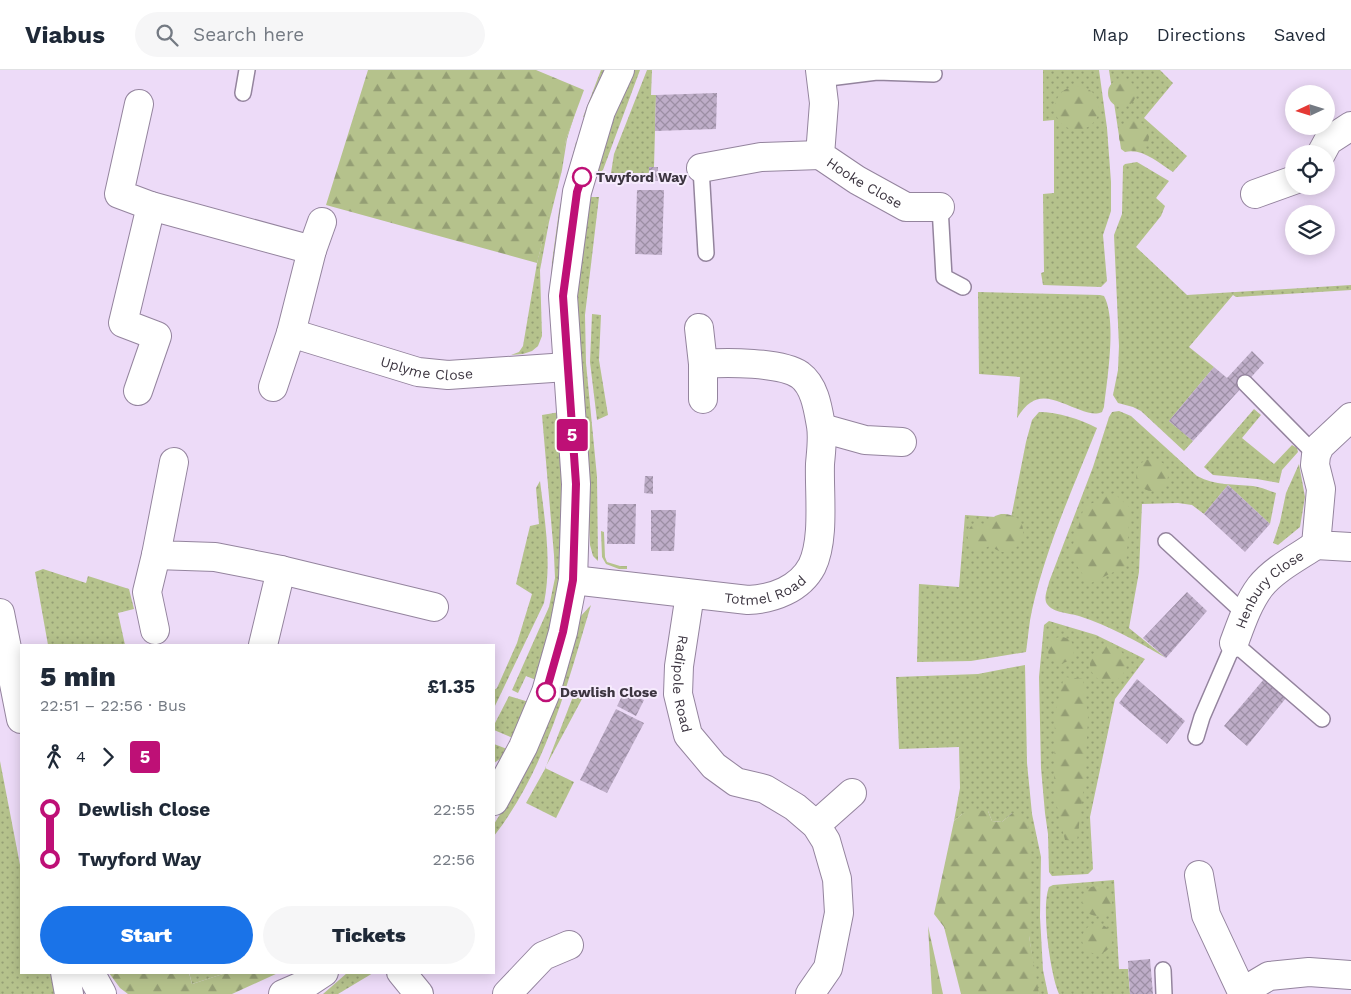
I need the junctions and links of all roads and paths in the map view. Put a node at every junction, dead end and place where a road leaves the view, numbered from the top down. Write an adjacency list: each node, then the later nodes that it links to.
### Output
1 (247, 70): 5 (lane)
2 (620, 70): 22 (street)
3 (820, 74): 4 (lane); 9 (street, Hooke Close)
4 (934, 74)
5 (243, 93)
6 (140, 104): 13 (street)
7 (1351, 126): 8 (street)
8 (1326, 145)
9 (820, 155): 10 (street, Hooke Close); 14 (street, Hooke Close)
10 (701, 168): 17 (lane)
11 (1285, 183): 12 (street)
12 (1255, 194)
13 (151, 206): 16 (street); 25 (street)
14 (940, 207): 18 (lane)
15 (322, 222): 16 (street)
16 (312, 250): 20 (street)
17 (706, 253)
18 (963, 287)
19 (698, 328): 21 (street)
20 (291, 333): 22 (street, Uplyme Close); 24 (street)
21 (703, 364): 26 (street); 28 (street, Totmel Road)
22 (567, 366): 37 (street)
23 (1245, 383): 30 (lane)
24 (273, 387)
25 (138, 391)
26 (704, 399)
27 (1351, 417): 30 (street)
28 (822, 428): 29 (street); 38 (street, Totmel Road)
29 (902, 442)
30 (1316, 454): 33 (street, Henbury Close)
31 (174, 462): 35 (street)
32 (1166, 542): 41 (lane)
33 (1316, 545): 34 (street, Henbury Close); 41 (street, Henbury Close)
34 (1351, 547)
35 (156, 554): 36 (street); 42 (street)
36 (281, 570): 39 (street); 44 (street)
37 (573, 580): 38 (street, Totmel Road); 49 (street)
38 (690, 594): 50 (street, Radipole Road)
39 (434, 607)
40 (0, 613): 45 (street)
41 (1245, 614): 43 (street, Henbury Close)
42 (155, 630)
43 (1234, 643): 46 (lane); 47 (lane)
44 (263, 644)
45 (20, 714)
46 (1322, 719)
47 (1196, 737)
48 (852, 793): 50 (street)
49 (496, 794)
50 (816, 825): 63 (street, Radipole Road)
51 (1199, 874): 58 (street)
52 (569, 945): 62 (street)
53 (1163, 970): 64 (lane)
54 (65, 974): 59 (street)
55 (91, 974): 60 (street)
56 (403, 974): 61 (street)
57 (1351, 975): 58 (street)
58 (1239, 993)
59 (69, 994)
60 (102, 994)
61 (419, 994)
62 (507, 994)
63 (810, 994)
64 (1164, 994)

